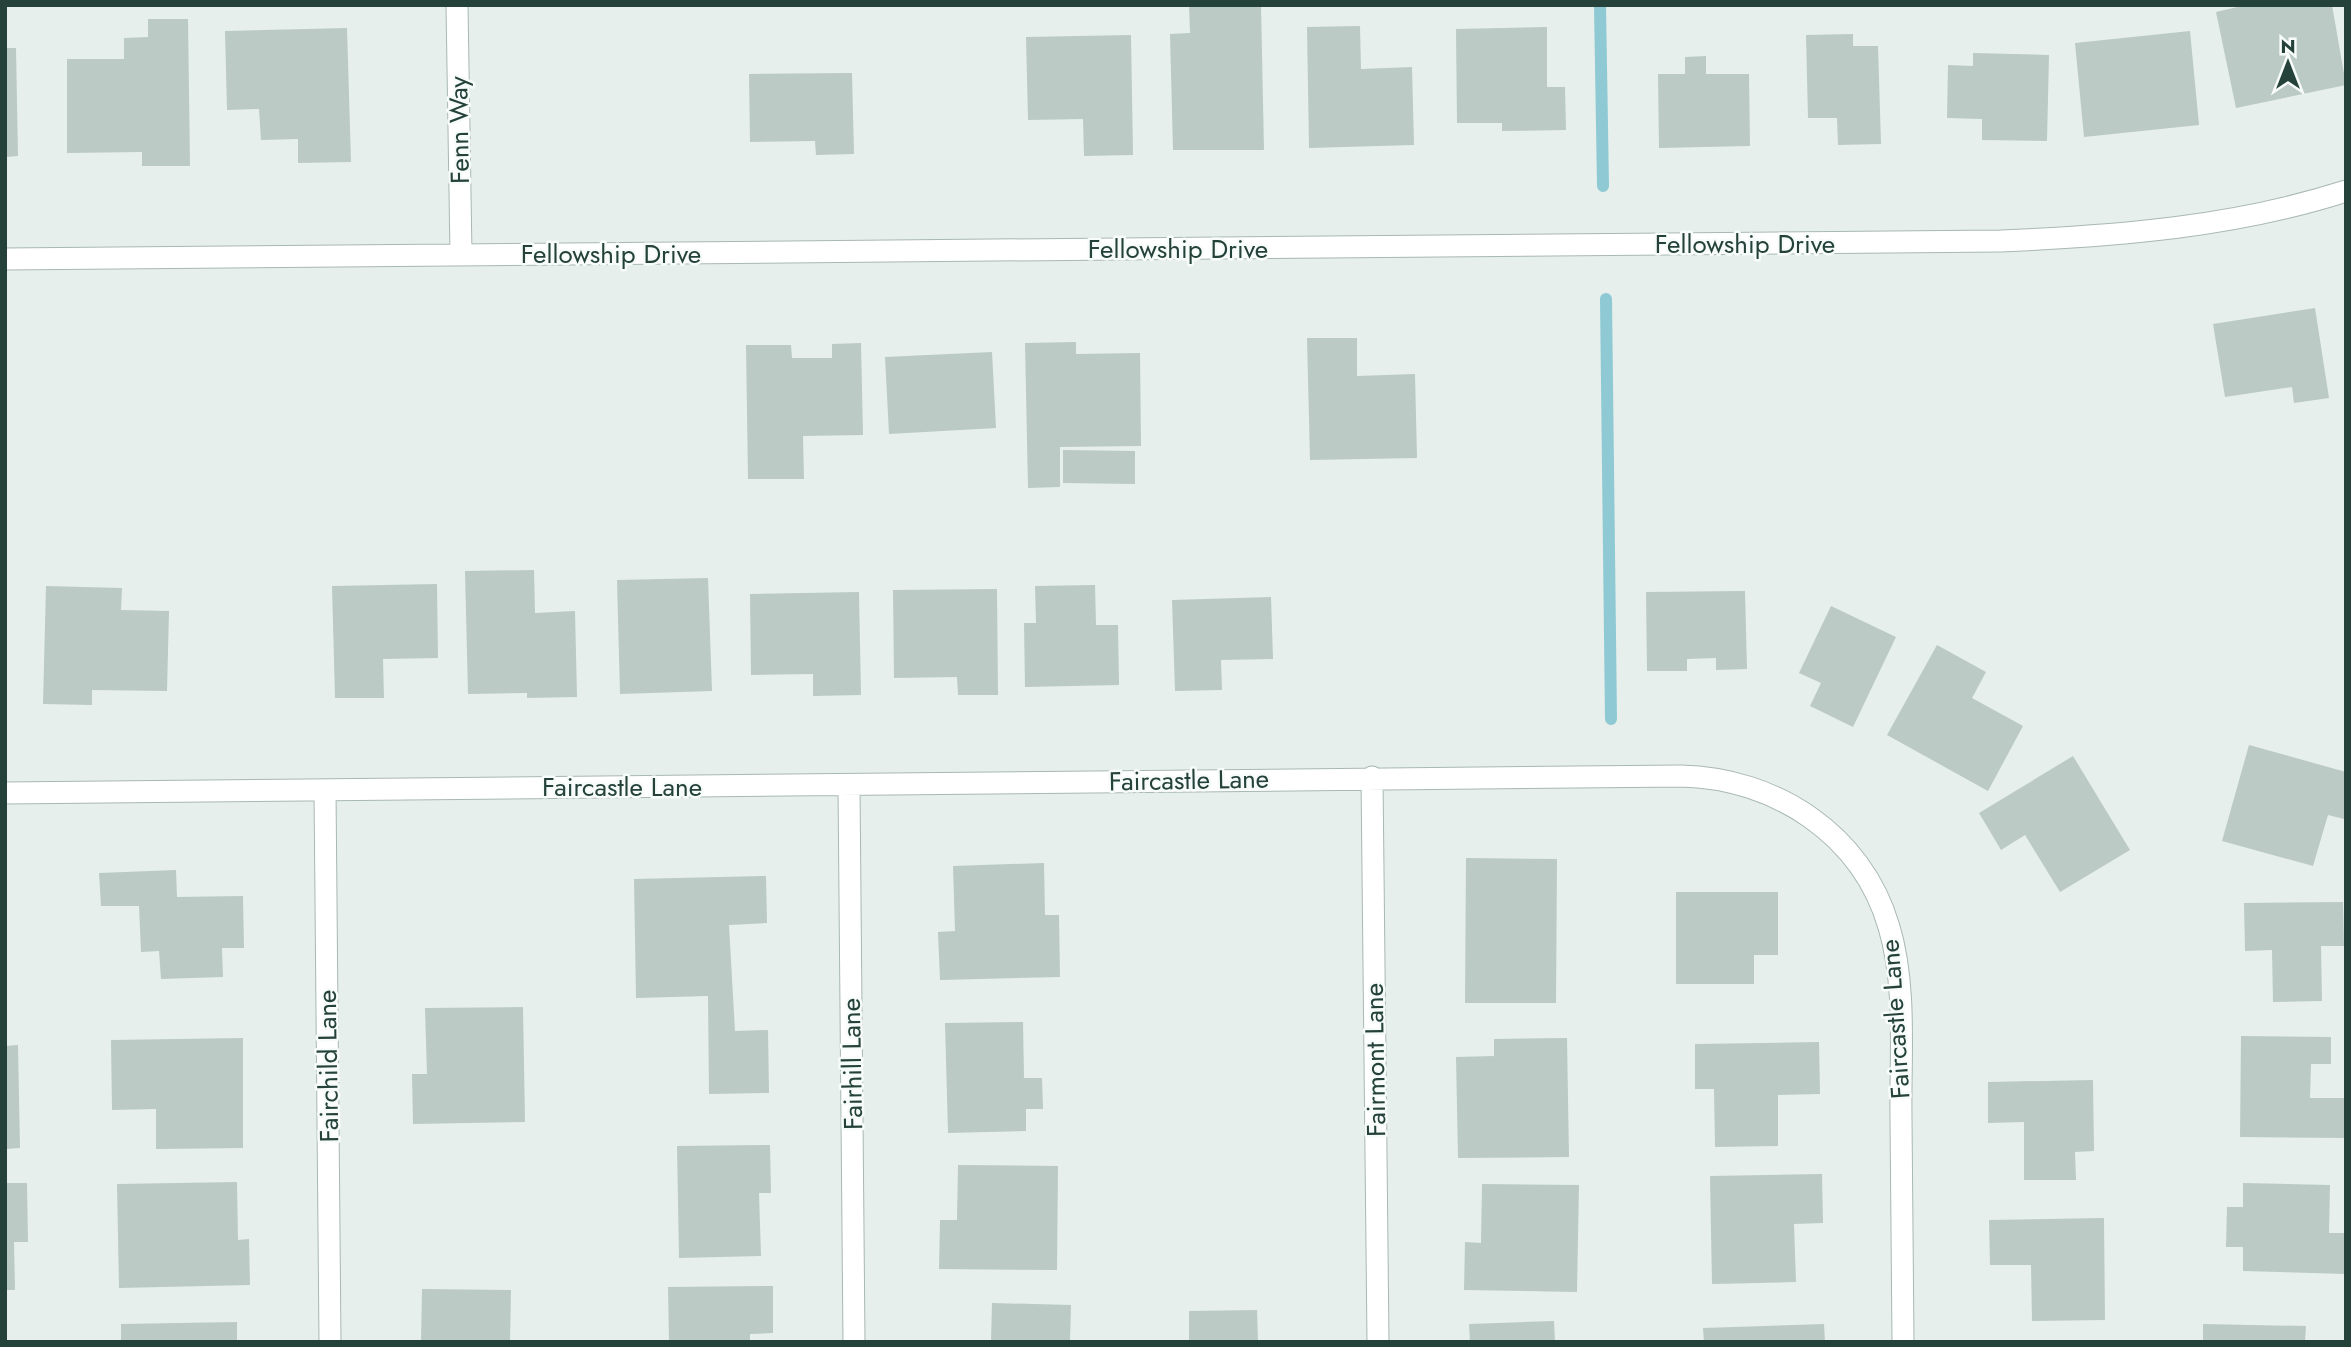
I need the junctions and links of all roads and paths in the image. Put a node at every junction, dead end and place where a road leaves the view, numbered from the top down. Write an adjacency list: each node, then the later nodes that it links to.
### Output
1 (457, 5): 3 (street, Fenn Way)
2 (2346, 191): 3 (street, Fellowship Drive)
3 (461, 255): 4 (street, Fellowship Drive)
4 (5, 259)
5 (1372, 777): 6 (street, Faircastle Lane); 11 (street, Fairmont Lane); 12 (street, Faircastle Lane)
6 (849, 786): 7 (street, Faircastle Lane); 10 (street, Fairhill Lane)
7 (325, 790): 8 (street, Faircastle Lane); 9 (street, Fairchild Lane)
8 (5, 793)
9 (330, 1342)
10 (854, 1342)
11 (1378, 1342)
12 (1903, 1342)

